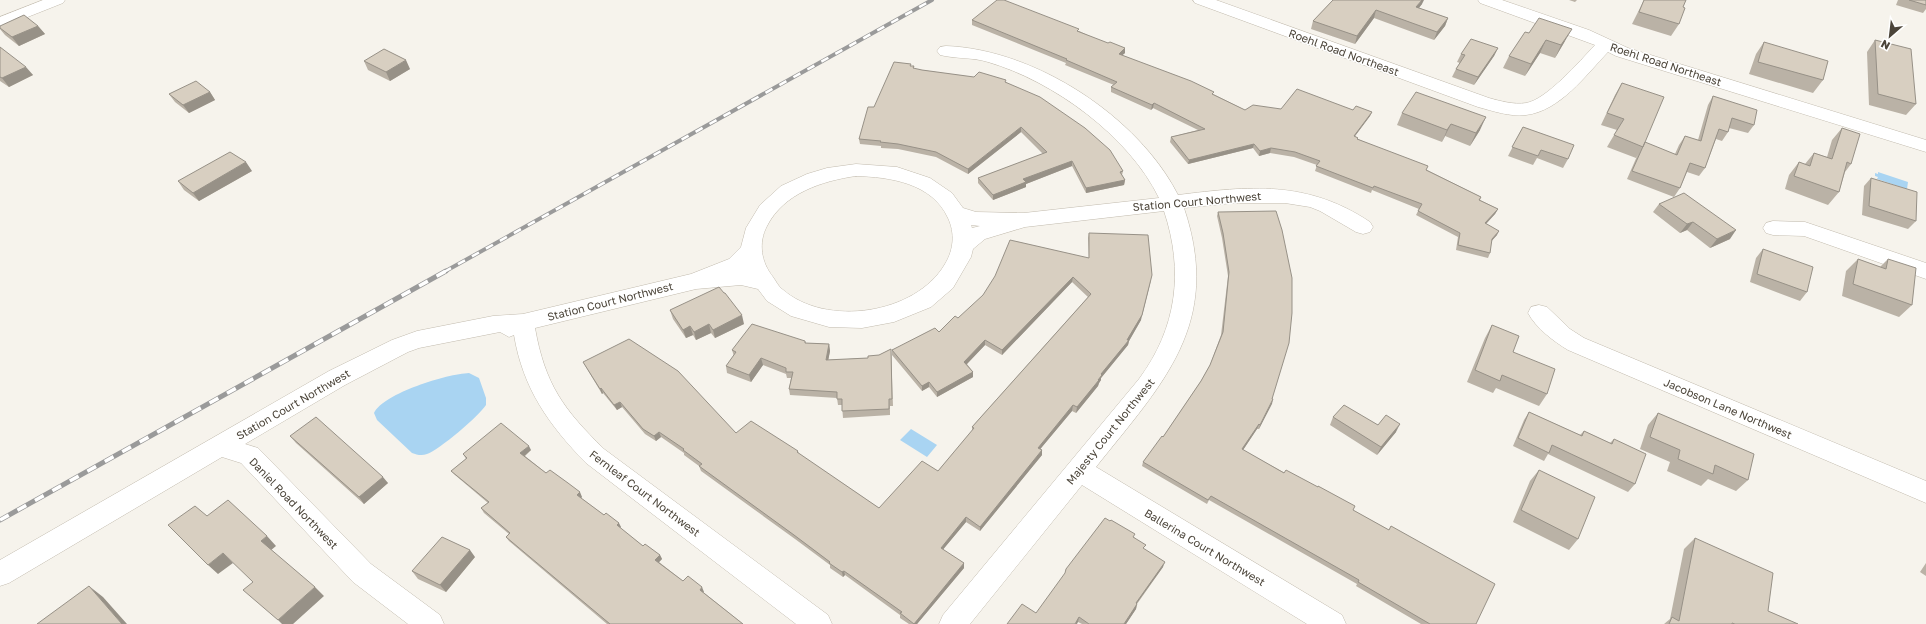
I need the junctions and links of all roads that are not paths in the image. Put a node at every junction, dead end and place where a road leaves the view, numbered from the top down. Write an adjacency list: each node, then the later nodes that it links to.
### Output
1 (57, 0): 4 (street)
2 (1201, 0): 5 (street, Roehl Road Northeast)
3 (1486, 0): 5 (street)
4 (0, 22)
5 (1606, 44): 7 (street, Roehl Road Northeast)
6 (946, 51): 8 (street, Majesty Court Northwest)
7 (1926, 146)
8 (1171, 203): 10 (street, Station Court Northwest); 11 (street, Station Court Northwest); 21 (street, Majesty Court Northwest)
9 (957, 214): 10 (street, Station Court Northwest); 13 (street); 14 (street)
10 (1024, 220): 13 (street, Station Court Northwest)
11 (1363, 227)
12 (1773, 228): 15 (street)
13 (963, 245): 17 (street)
14 (752, 250): 16 (street, Station Court Northwest); 17 (street)
15 (1926, 271)
16 (696, 281): 17 (street, Station Court Northwest); 19 (street, Station Court Northwest)
17 (762, 282)
18 (1539, 313): 22 (street, Jacobson Lane Northwest)
19 (523, 322): 20 (street, Station Court Northwest); 25 (street, Fernleaf Court Northwest)
20 (219, 446): 23 (street); 24 (street, Daniel Road Northwest)
21 (1079, 470): 26 (street, Majesty Court Northwest); 27 (street, Ballerina Court Northwest)
22 (1926, 492)
23 (0, 574)
24 (430, 624)
25 (818, 624)
26 (953, 624)
27 (1332, 624)

